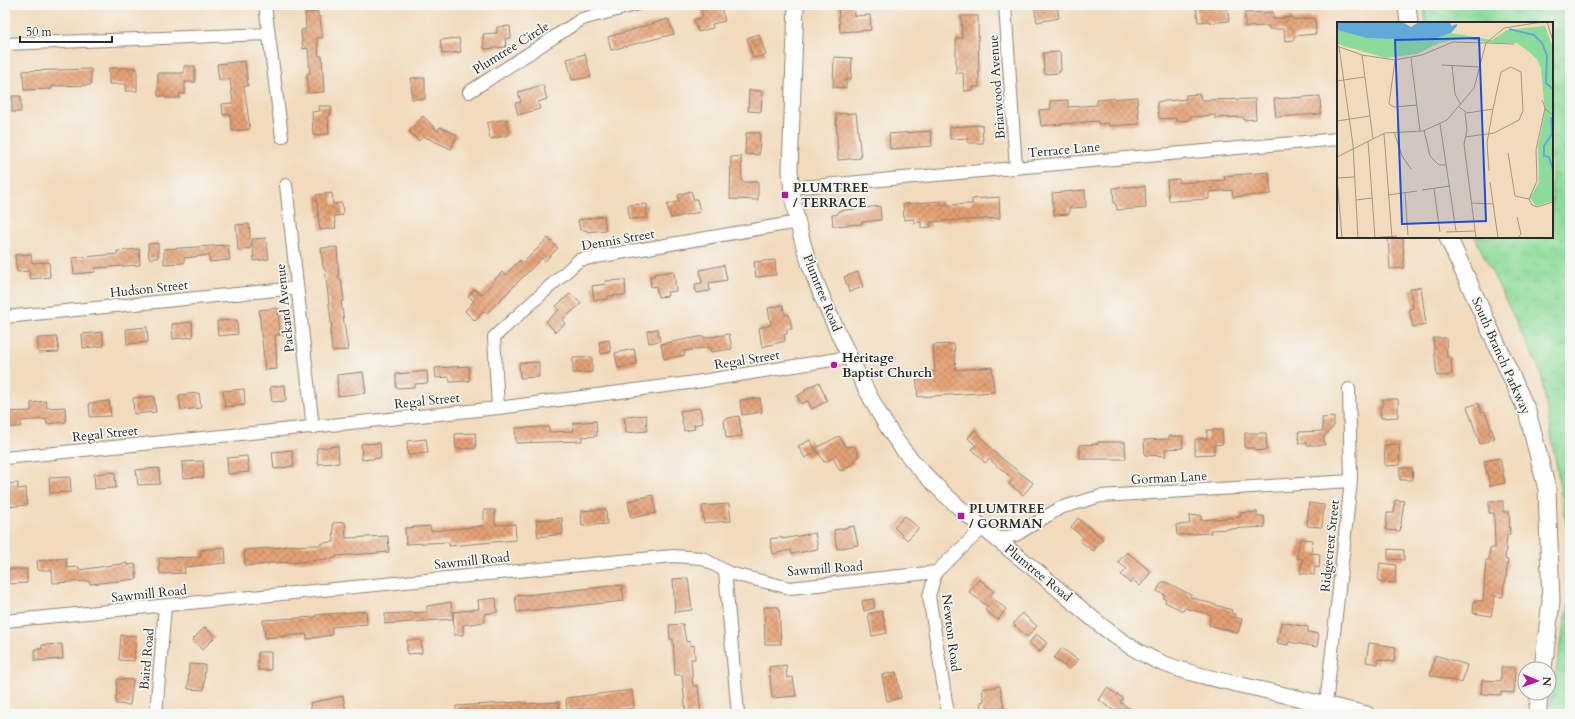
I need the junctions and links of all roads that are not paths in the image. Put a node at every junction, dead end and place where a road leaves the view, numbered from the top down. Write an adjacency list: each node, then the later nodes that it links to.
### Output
1 (265, 5): 7 (street)
2 (635, 5): 9 (street, Plumtree Circle)
3 (796, 5): 14 (street, Plumtree Road)
4 (1005, 5): 12 (street, Briarwood Avenue)
5 (1407, 5): 6 (main road)
6 (1409, 22)
7 (268, 34): 8 (street); 10 (street)
8 (5, 44)
9 (469, 92)
10 (282, 137)
11 (1337, 139): 12 (street, Terrace Lane)
12 (1016, 168): 14 (street, Terrace Lane)
13 (286, 185): 17 (street, Packard Avenue)
14 (792, 188): 15 (street, Plumtree Road)
15 (798, 222): 19 (street, Plumtree Road); 21 (street, Dennis Street)
16 (1448, 238): 31 (main road, South Branch Parkway)
17 (296, 288): 18 (street, Hudson Street); 22 (street, Packard Avenue)
18 (5, 317)
19 (850, 357): 21 (street, Regal Street); 25 (street, Plumtree Road)
20 (1350, 389): 24 (street, Ridgecrest Street)
21 (498, 408): 22 (street, Regal Street)
22 (313, 428): 23 (street, Regal Street)
23 (5, 458)
24 (1351, 481): 26 (street, Gorman Lane); 33 (street, Ridgecrest Street)
25 (984, 527): 26 (street, Plumtree Road); 28 (street)
26 (998, 540): 33 (street, Plumtree Road)
27 (725, 571): 28 (street, Sawmill Road); 29 (street, Sawmill Road); 35 (street)
28 (936, 572): 36 (street, Newton Road)
29 (165, 606): 30 (street, Sawmill Road); 34 (street, Baird Road)
30 (5, 621)
31 (1544, 661)
32 (1539, 701): 38 (main road)
33 (1326, 705): 37 (street, Plumtree Road)
34 (156, 714)
35 (738, 714)
36 (948, 714)
37 (1367, 714)
38 (1538, 714)

